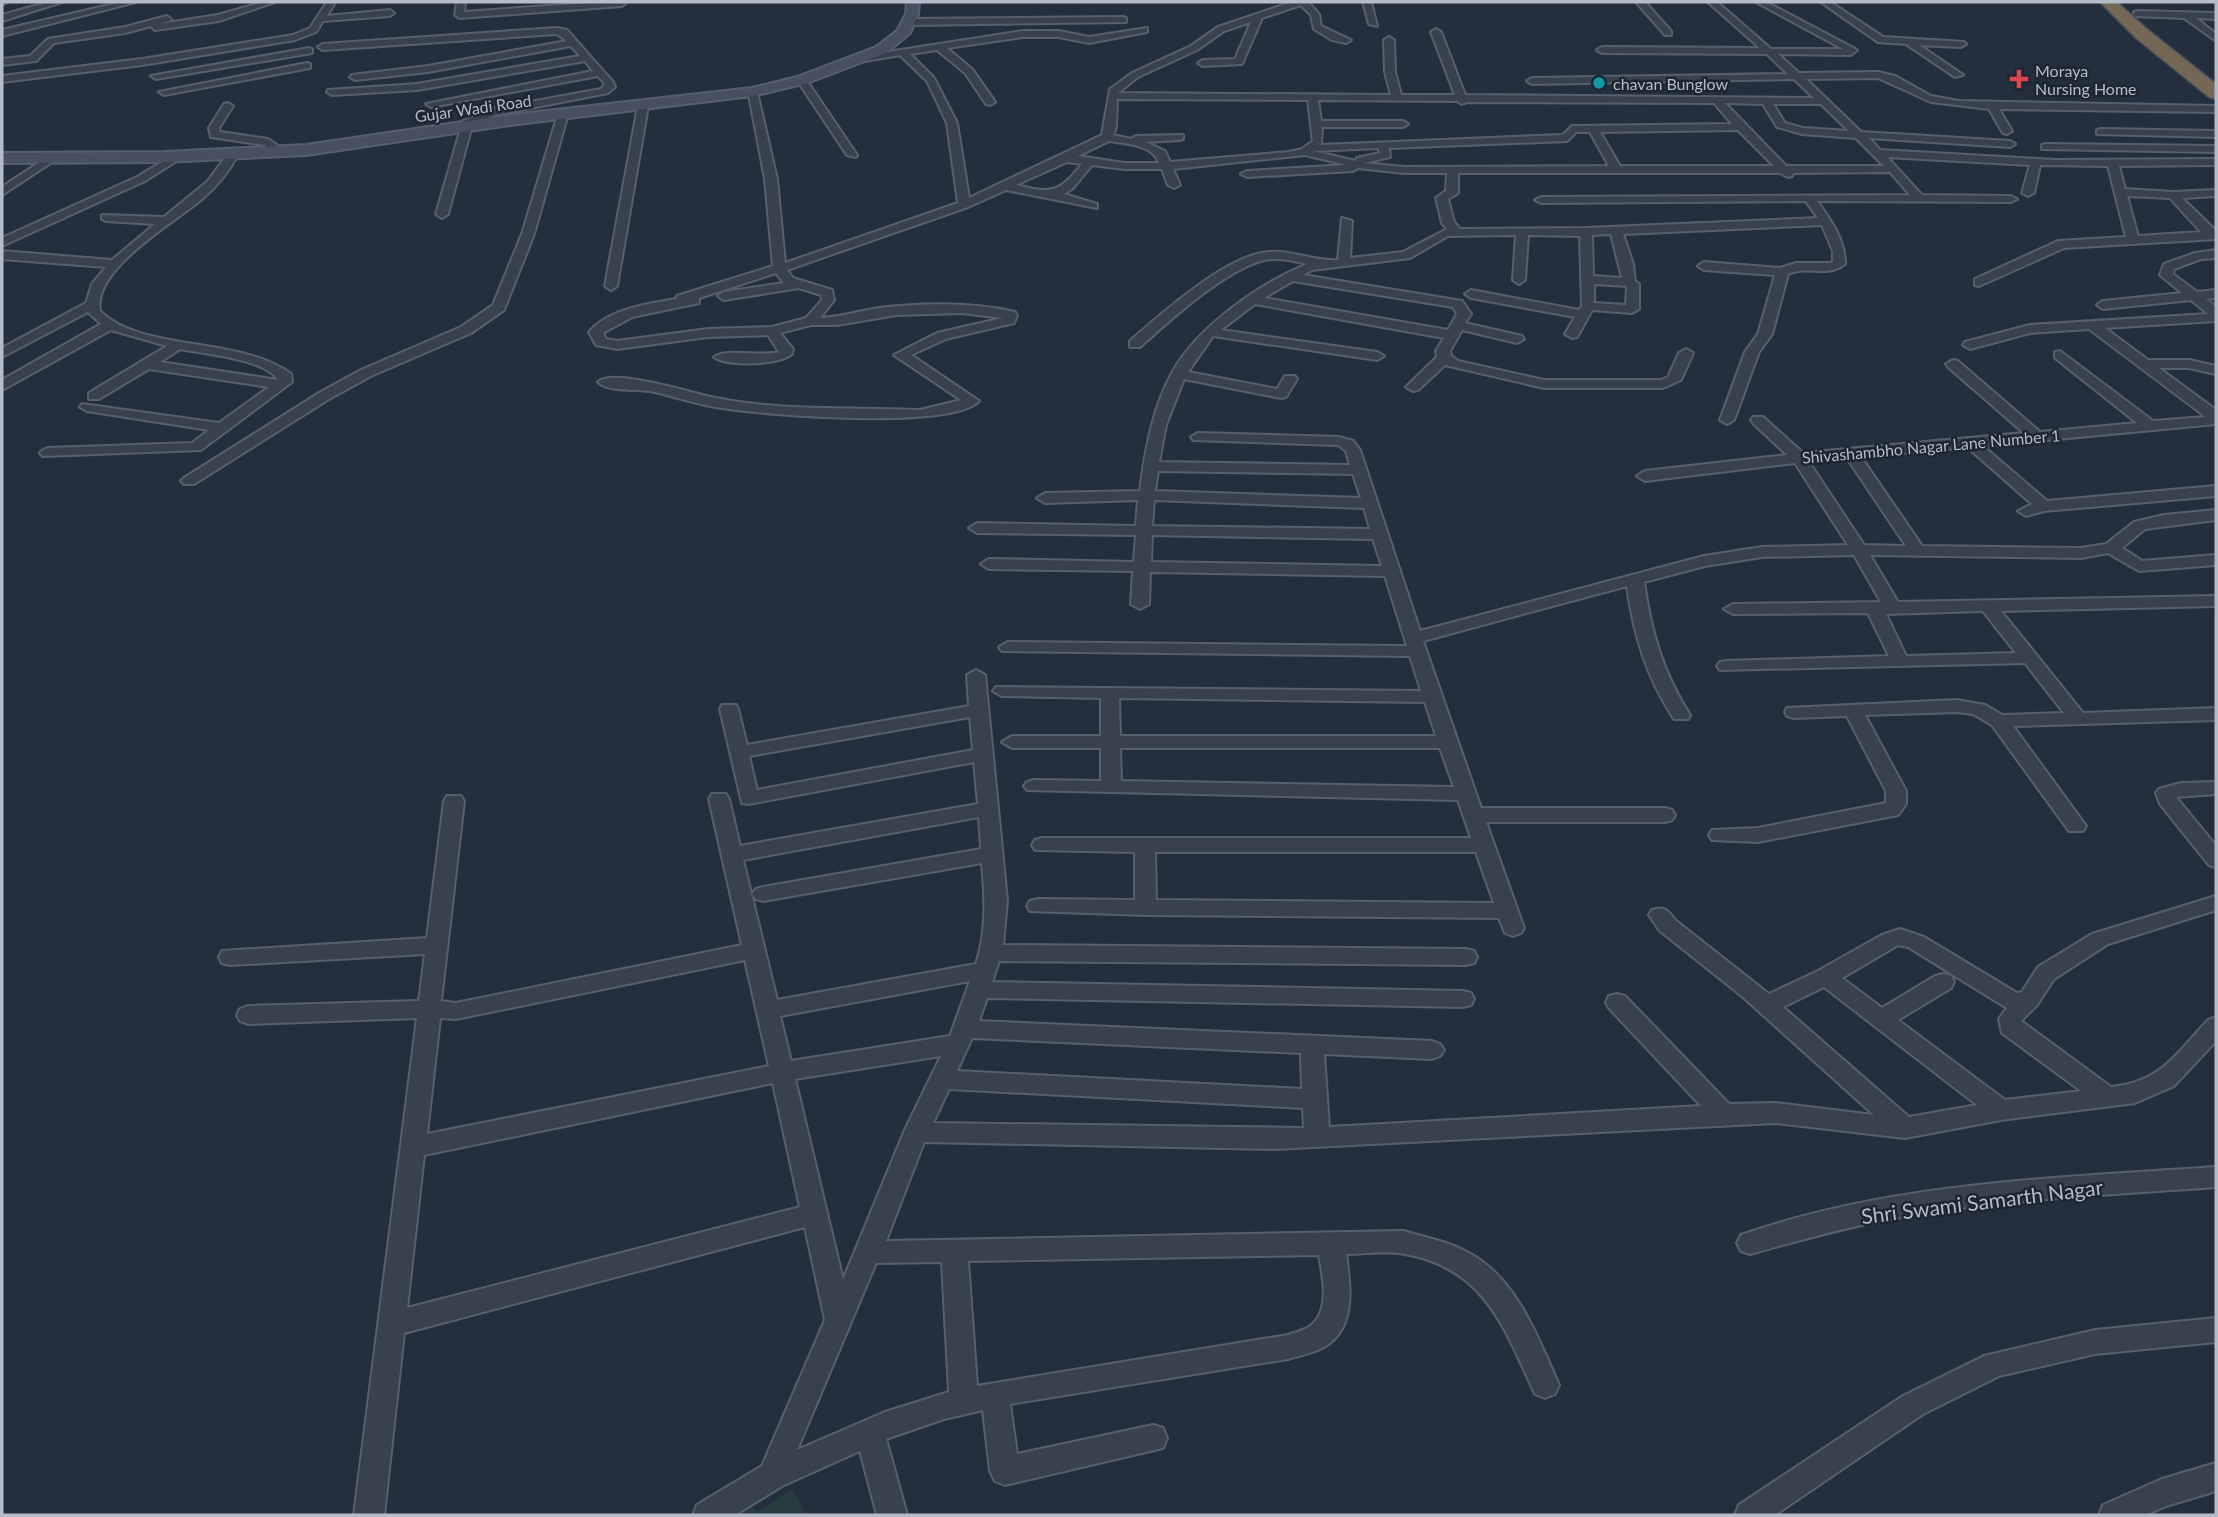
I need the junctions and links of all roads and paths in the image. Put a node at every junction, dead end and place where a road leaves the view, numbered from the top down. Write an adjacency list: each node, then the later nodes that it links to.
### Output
1 (58, 2): 25 (street)
2 (83, 2): 17 (street)
3 (132, 2): 17 (street)
4 (271, 2): 26 (street)
5 (461, 2): 16 (street)
6 (913, 2): 29 (street, Gujar Wadi Road)
7 (1302, 2): 23 (street); 43 (street)
8 (1367, 2): 31 (street)
9 (1640, 2): 38 (street)
10 (1712, 2): 56 (street)
11 (1760, 2): 56 (street)
12 (1825, 2): 47 (street)
13 (2108, 2): 77 (highway)
14 (2123, 2): 20 (highway)
15 (2156, 2): 21 (street)
16 (622, 3)
17 (104, 8): 36 (street)
18 (392, 9): 19 (street)
19 (326, 10): 37 (street)
20 (2137, 14): 21 (street); 73 (highway)
21 (2174, 15): 22 (street)
22 (2186, 15): 24 (street); 39 (street)
23 (1258, 16): 61 (street); 79 (street)
24 (2216, 16)
25 (2, 18)
26 (219, 18): 33 (street); 34 (street)
27 (167, 19): 33 (street)
28 (1123, 20): 29 (street)
29 (908, 22): 59 (street, Gujar Wadi Road)
30 (489, 24): 32 (street)
31 (1374, 24)
32 (534, 25): 45 (street); 46 (street)
33 (137, 28): 60 (street)
34 (216, 29)
35 (1144, 30): 42 (street)
36 (2, 33)
37 (310, 33): 49 (street); 53 (street)
38 (1668, 33)
39 (2216, 37)
40 (1436, 39): 82 (street)
41 (213, 40): 53 (street)
42 (1081, 40): 50 (street); 51 (street)
43 (1346, 40)
44 (1389, 40): 81 (street)
45 (463, 41): 49 (street); 49 (street)
46 (572, 43): 58 (street); 63 (street)
47 (1909, 43): 48 (street); 66 (street)
48 (1961, 44)
49 (351, 45): 54 (street)
50 (939, 47): 55 (street); 84 (street)
51 (1099, 48)
52 (1602, 50): 56 (street)
53 (210, 52): 62 (street); 68 (street)
54 (323, 52)
55 (902, 52): 59 (street); 143 (street)
56 (1771, 53): 69 (street)
57 (93, 55): 62 (street)
58 (586, 58): 64 (street); 75 (street)
59 (865, 58): 71 (street, Gujar Wadi Road)
60 (2, 62)
61 (1203, 63)
62 (95, 68): 70 (street)
63 (356, 72)
64 (599, 73): 87 (street); 95 (street)
65 (317, 75): 68 (street)
66 (1958, 75)
67 (156, 76): 68 (street)
68 (229, 76): 68 (street); 74 (street); 78 (street)
69 (1797, 76): 72 (street); 83 (street); 90 (street)
70 (2, 79)
71 (802, 80): 76 (street, Gujar Wadi Road); 113 (street)
72 (1532, 81)
73 (2216, 81)
74 (165, 87)
75 (332, 92)
76 (752, 92): 89 (street, Gujar Wadi Road); 164 (street)
77 (2216, 93)
78 (187, 95)
79 (1112, 96): 80 (street); 103 (street)
80 (1313, 98): 81 (street); 93 (street)
81 (1397, 99): 82 (street)
82 (1462, 100): 85 (street)
83 (1823, 101): 86 (street); 100 (street)
84 (990, 102)
85 (1718, 102): 86 (street); 96 (street)
86 (1767, 102): 100 (street)
87 (431, 104)
88 (228, 106): 110 (street)
89 (643, 106): 92 (street, Gujar Wadi Road); 174 (street)
90 (1993, 106): 91 (street); 98 (street)
91 (2216, 109)
92 (564, 114): 95 (street, Gujar Wadi Road); 226 (street)
93 (1317, 124): 94 (street); 109 (street)
94 (1403, 124)
95 (464, 126): 110 (street, Gujar Wadi Road); 145 (street)
96 (1741, 127): 97 (street); 126 (street)
97 (1593, 128): 106 (street); 128 (street)
98 (2007, 131)
99 (2102, 132): 101 (street)
100 (1857, 134): 105 (street); 111 (street)
101 (2216, 134)
102 (1179, 136): 104 (street)
103 (1108, 138): 104 (street); 115 (street)
104 (1124, 139): 123 (street)
105 (2010, 144)
106 (1382, 145): 109 (street); 118 (street)
107 (2046, 147): 108 (street)
108 (2216, 149)
109 (1308, 150): 118 (street); 123 (street)
110 (272, 152): 112 (street, Gujar Wadi Road)
111 (1877, 153): 119 (street); 125 (street)
112 (233, 154): 114 (street, Gujar Wadi Road); 147 (street)
113 (852, 155)
114 (177, 156): 117 (street, Gujar Wadi Road); 156 (street)
115 (1064, 157): 120 (street); 132 (street)
116 (2, 158): 117 (street, Gujar Wadi Road)
117 (53, 158): 133 (street)
118 (1343, 161): 124 (street)
119 (2036, 161): 122 (street); 134 (street)
120 (1089, 162): 123 (street); 138 (street)
121 (2216, 162): 122 (street)
122 (2113, 163): 135 (street)
123 (1164, 166): 131 (street)
124 (1364, 166): 127 (street); 129 (street)
125 (1894, 169): 126 (street); 140 (street)
126 (1784, 170): 128 (street); 130 (street)
127 (1452, 171): 128 (street); 152 (street)
128 (1617, 171)
129 (1247, 174)
130 (1793, 179)
131 (1174, 185)
132 (1004, 186): 138 (street); 143 (street)
133 (2, 192)
134 (2028, 192)
135 (2121, 192): 139 (street); 155 (street)
136 (1805, 193): 140 (street); 142 (street); 149 (street)
137 (2216, 193): 139 (street)
138 (1050, 194): 144 (street)
139 (2173, 195): 154 (street)
140 (1916, 198): 141 (street)
141 (2011, 199)
142 (1541, 200)
143 (964, 205): 164 (street)
144 (1093, 206)
145 (442, 214)
146 (106, 217): 147 (street)
147 (167, 221): 161 (street)
148 (1346, 221): 160 (street)
149 (1826, 221): 150 (street); 165 (street)
150 (1616, 230): 153 (street); 171 (street)
151 (1522, 231): 152 (street); 153 (street); 168 (street)
152 (1456, 232): 160 (street)
153 (1586, 232): 169 (street)
154 (2213, 235): 155 (street)
155 (2133, 241): 172 (street)
156 (2, 242)
157 (1701, 252): 163 (street)
158 (2216, 254): 177 (street)
159 (2, 255): 161 (street)
160 (1344, 262): 162 (street)
161 (114, 264): 180 (street)
162 (1327, 264): 166 (street); 193 (street)
163 (1704, 266): 165 (street); 170 (street)
164 (780, 270): 173 (street); 178 (street)
165 (1782, 272): 213 (street)
166 (1290, 277): 179 (street); 182 (street)
167 (1475, 279): 176 (street)
168 (1519, 280)
169 (1586, 280): 171 (street); 183 (street)
170 (1702, 281)
171 (1629, 282): 183 (street)
172 (1979, 282)
173 (803, 284): 185 (street); 189 (street)
174 (611, 286)
175 (2216, 294): 177 (street)
176 (1471, 295): 182 (street); 183 (street)
177 (2192, 297): 181 (street); 184 (street)
178 (682, 299)
179 (1252, 300): 188 (street); 190 (street)
180 (92, 305): 186 (street); 196 (street)
181 (2103, 305)
182 (1462, 308): 188 (street)
183 (1585, 310): 191 (street)
184 (2216, 315): 187 (street)
185 (811, 321): 189 (street); 208 (street)
186 (111, 324): 194 (street); 210 (street)
187 (2091, 324): 195 (street); 204 (street)
188 (1454, 330): 192 (street); 201 (street)
189 (772, 331): 200 (street)
190 (1210, 332): 199 (street); 206 (street)
191 (1573, 334)
192 (1517, 339)
193 (1135, 344)
194 (178, 345): 202 (street); 209 (street)
195 (1970, 345)
196 (2, 353)
197 (1685, 353): 201 (street)
198 (2060, 355): 215 (street)
199 (1377, 356)
200 (720, 357)
201 (1444, 358): 211 (street)
202 (146, 364): 209 (street); 216 (street)
203 (1953, 364): 217 (street)
204 (2144, 364): 205 (street); 212 (street)
205 (2216, 370)
206 (1178, 374): 207 (street); 223 (street)
207 (1290, 379)
208 (605, 382)
209 (281, 385): 216 (street)
210 (2, 386)
211 (1413, 387)
212 (2216, 419): 215 (street, Shivashambho Nagar Lane Number 1)
213 (1727, 420)
214 (1758, 420): 222 (street)
215 (2150, 426): 217 (street, Shivashambho Nagar Lane Number 1)
216 (223, 428): 220 (street)
217 (2036, 436): 219 (street, Shivashambho Nagar Lane Number 1)
218 (1198, 437): 224 (street)
219 (1971, 443): 221 (street, Shivashambho Nagar Lane Number 1); 231 (street)
220 (48, 453)
221 (1852, 454): 222 (street, Shivashambho Nagar Lane Number 1); 239 (street)
222 (1799, 458): 225 (street, Shivashambho Nagar Lane Number 1); 238 (street)
223 (1151, 466): 224 (street); 228 (street)
224 (1358, 470): 230 (street)
225 (1645, 476)
226 (189, 481)
227 (2216, 491): 231 (street)
228 (1148, 495): 229 (street); 230 (street); 235 (street)
229 (1045, 498)
230 (1369, 503): 236 (street)
231 (2043, 506): 232 (street)
232 (2026, 511)
233 (2216, 516): 237 (street)
234 (977, 528): 235 (street)
235 (1145, 530): 236 (street); 242 (street)
236 (1379, 534): 243 (street)
237 (2111, 548): 239 (street); 240 (street)
238 (1859, 550): 239 (street); 244 (street); 248 (street)
239 (1917, 550)
240 (2216, 560)
241 (989, 564): 242 (street)
242 (1142, 568): 243 (street); 246 (street)
243 (1391, 571): 250 (street)
244 (1634, 580): 250 (street); 264 (street)
245 (2216, 601): 247 (street)
246 (1140, 604)
247 (1988, 606): 248 (street); 252 (street)
248 (1892, 607): 249 (street); 253 (street)
249 (1733, 609)
250 (1415, 645): 251 (street); 258 (street)
251 (1008, 647)
252 (2030, 658): 253 (street); 265 (street)
253 (1900, 661): 254 (street)
254 (1726, 666)
255 (976, 676): 260 (street)
256 (1002, 691): 257 (street)
257 (1110, 693): 258 (street); 267 (street)
258 (1432, 697): 269 (street)
259 (729, 709): 270 (street)
260 (979, 710): 270 (street); 271 (street)
261 (1853, 710): 262 (street); 266 (street); 282 (street)
262 (1794, 712)
263 (2216, 714): 265 (street)
264 (1681, 715)
265 (2078, 718): 266 (street)
266 (1999, 720): 281 (street)
267 (1110, 741): 268 (street); 269 (street); 273 (street)
268 (1012, 742)
269 (1448, 743): 275 (street)
270 (738, 752): 271 (street)
271 (983, 754): 278 (street)
272 (1034, 786): 273 (street)
273 (1111, 787): 275 (street)
274 (2216, 788): 288 (street)
275 (1467, 794): 279 (street)
276 (719, 799): 287 (street)
277 (454, 801): 295 (street)
278 (988, 809): 286 (street); 287 (street)
279 (1474, 815): 280 (street); 285 (street)
280 (1665, 815)
281 (2076, 826)
282 (1719, 835)
283 (1042, 845): 284 (street)
284 (1145, 845): 285 (street); 292 (street)
285 (1485, 845): 294 (street)
286 (992, 854): 289 (street); 299 (street)
287 (731, 855): 296 (street)
288 (2216, 860)
289 (763, 894)
290 (2216, 903): 303 (street)
291 (1038, 906): 292 (street)
292 (1146, 908): 294 (street)
293 (1660, 915): 305 (street)
294 (1510, 919)
295 (437, 945): 297 (street); 306 (street)
296 (754, 951): 306 (street); 307 (street)
297 (230, 957)
298 (1466, 957): 299 (street)
299 (985, 971): 302 (street); 307 (street); 311 (street)
300 (1826, 977): 303 (street); 305 (street); 309 (street)
301 (1943, 982): 309 (street)
302 (1463, 999)
303 (2029, 999): 316 (street)
304 (1617, 1002): 319 (street)
305 (1766, 1005): 320 (street)
306 (429, 1009): 308 (street); 323 (street)
307 (768, 1010): 314 (street)
308 (248, 1015)
309 (1881, 1019): 318 (street)
310 (2216, 1026): 316 (street)
311 (961, 1036): 312 (street); 314 (street); 315 (street)
312 (1312, 1045): 313 (street); 317 (street)
313 (1432, 1050)
314 (782, 1072): 323 (street); 325 (street)
315 (940, 1079): 317 (street); 321 (street)
316 (2107, 1097): 318 (street)
317 (1315, 1098): 322 (street)
318 (2001, 1110): 320 (street)
319 (1723, 1114): 320 (street); 322 (street)
320 (1905, 1128)
321 (916, 1132): 322 (street); 329 (street)
322 (1317, 1138)
323 (413, 1147): 331 (street)
324 (2216, 1177): 327 (street, Shri Swami Samarth Nagar)
325 (815, 1214): 330 (street); 331 (street)
326 (1331, 1243): 328 (street); 333 (street); 334 (street)
327 (1751, 1243)
328 (954, 1251): 329 (street); 335 (street)
329 (868, 1252): 330 (street)
330 (839, 1320): 338 (street)
331 (392, 1324): 340 (street)
332 (2216, 1330): 343 (street)
333 (1545, 1385)
334 (996, 1395): 335 (street); 337 (street)
335 (964, 1402): 336 (street)
336 (870, 1433): 338 (street); 342 (street)
337 (1153, 1438)
338 (772, 1476): 341 (street)
339 (2216, 1477): 344 (street)
340 (369, 1515)
341 (708, 1515)
342 (892, 1515)
343 (1751, 1515)
344 (2114, 1515)

